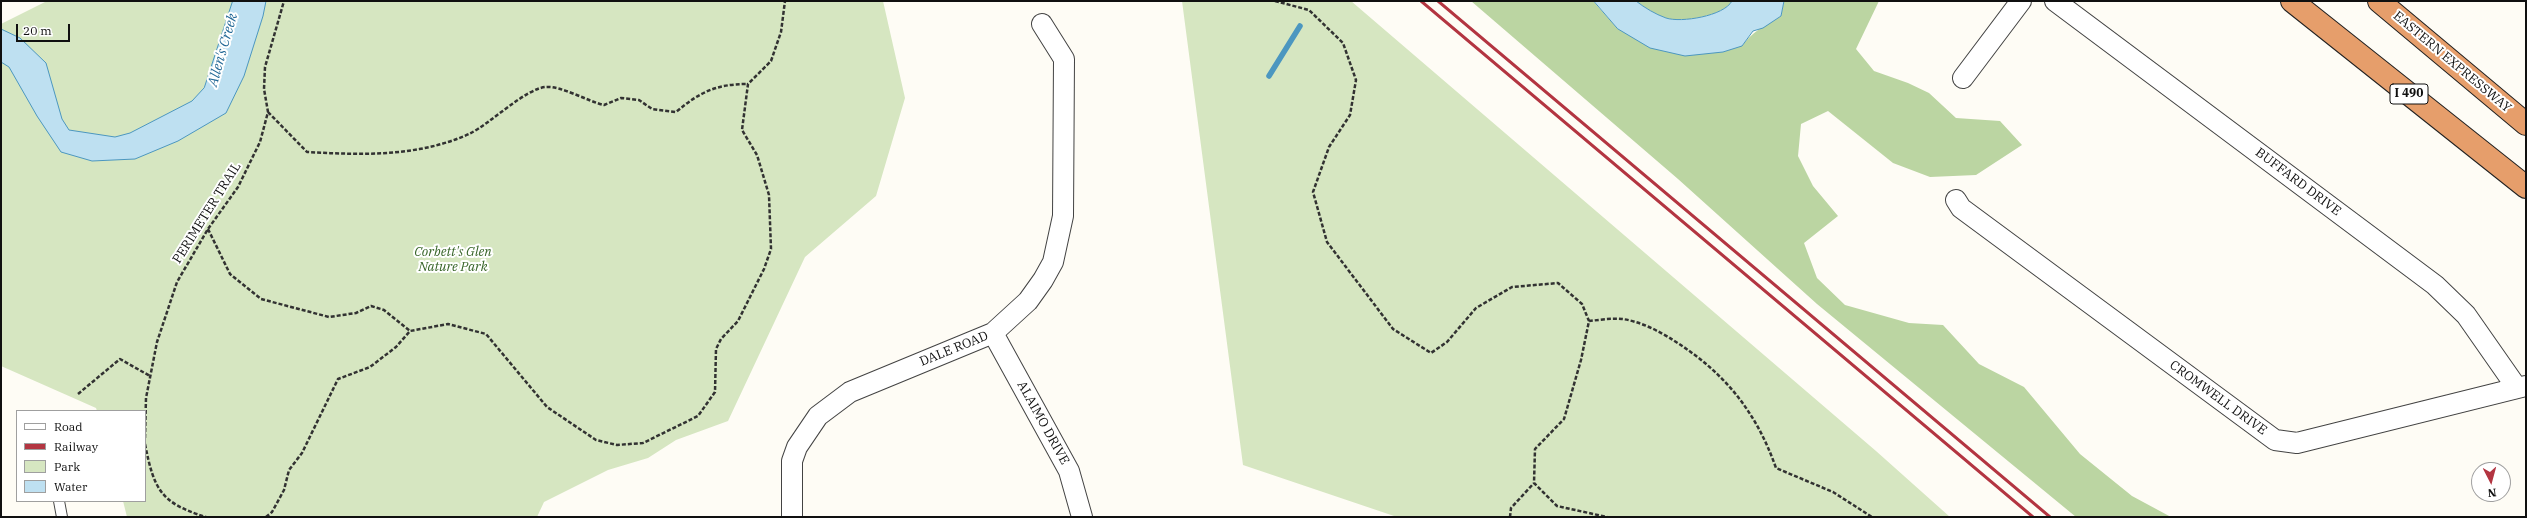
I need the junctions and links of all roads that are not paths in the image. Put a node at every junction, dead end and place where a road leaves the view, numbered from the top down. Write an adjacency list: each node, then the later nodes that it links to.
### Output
1 (2021, 1): 6 (street)
2 (2055, 1): 11 (street, BUFFARD DRIVE)
3 (2292, 1): 8 (highway, I 490)
4 (2379, 1): 7 (highway, EASTERN EXPRESSWAY)
5 (1042, 24): 10 (street, DALE ROAD)
6 (1963, 78)
7 (2526, 124)
8 (2526, 188)
9 (1956, 200): 11 (street, CROMWELL DRIVE)
10 (993, 333): 14 (street, DALE ROAD); 15 (street, ALAIMO DRIVE)
11 (2521, 387)
12 (59, 502): 13 (lane)
13 (62, 517)
14 (792, 517)
15 (1082, 517)

